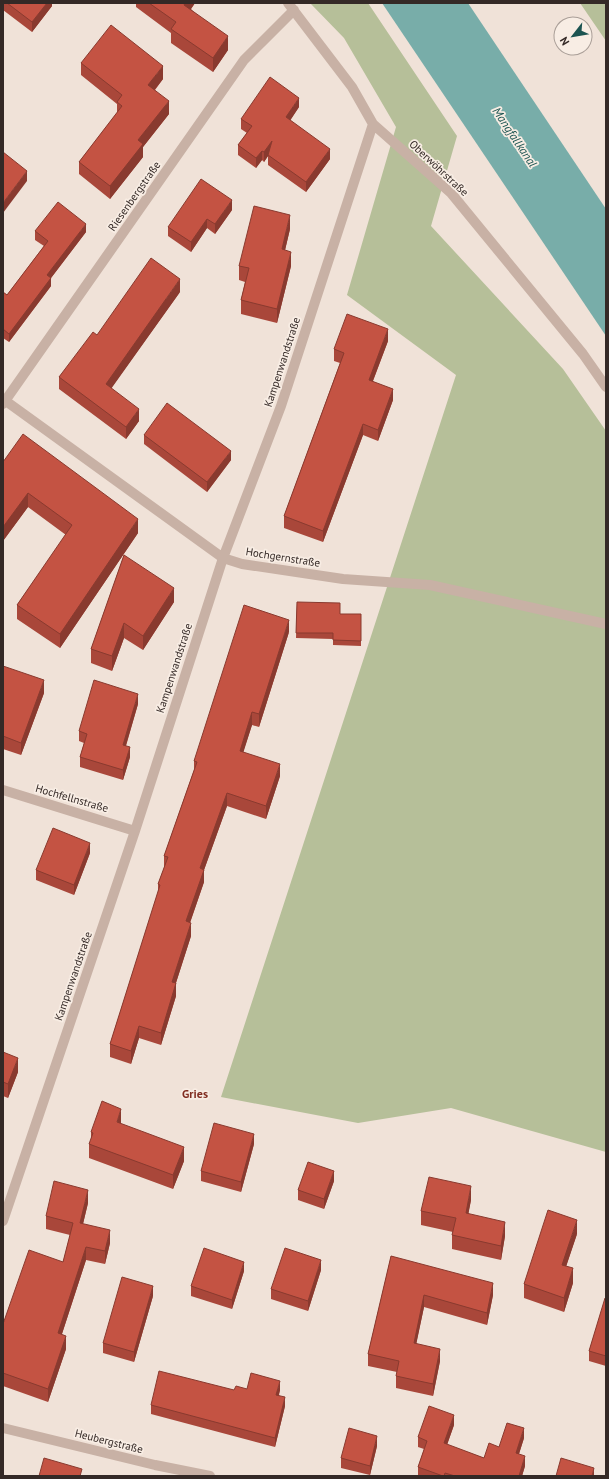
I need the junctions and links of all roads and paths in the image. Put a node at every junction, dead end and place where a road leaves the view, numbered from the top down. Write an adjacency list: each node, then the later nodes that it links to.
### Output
1 (291, 6): 2 (street, Oberwöhrstraße); 4 (street, Riesenbergstraße)
2 (373, 124): 3 (street, Oberwöhrstraße); 5 (street, Kampenwandstraße)
3 (606, 387)
4 (4, 401): 5 (street, Hochgernstraße)
5 (223, 558): 6 (street, Hochgernstraße); 8 (street, Kampenwandstraße)
6 (606, 624)
7 (3, 790): 8 (street, Hochfellnstraße)
8 (135, 831): 9 (street, Kampenwandstraße)
9 (3, 1221)
10 (3, 1428): 11 (street, Heubergstraße)
11 (210, 1476)

